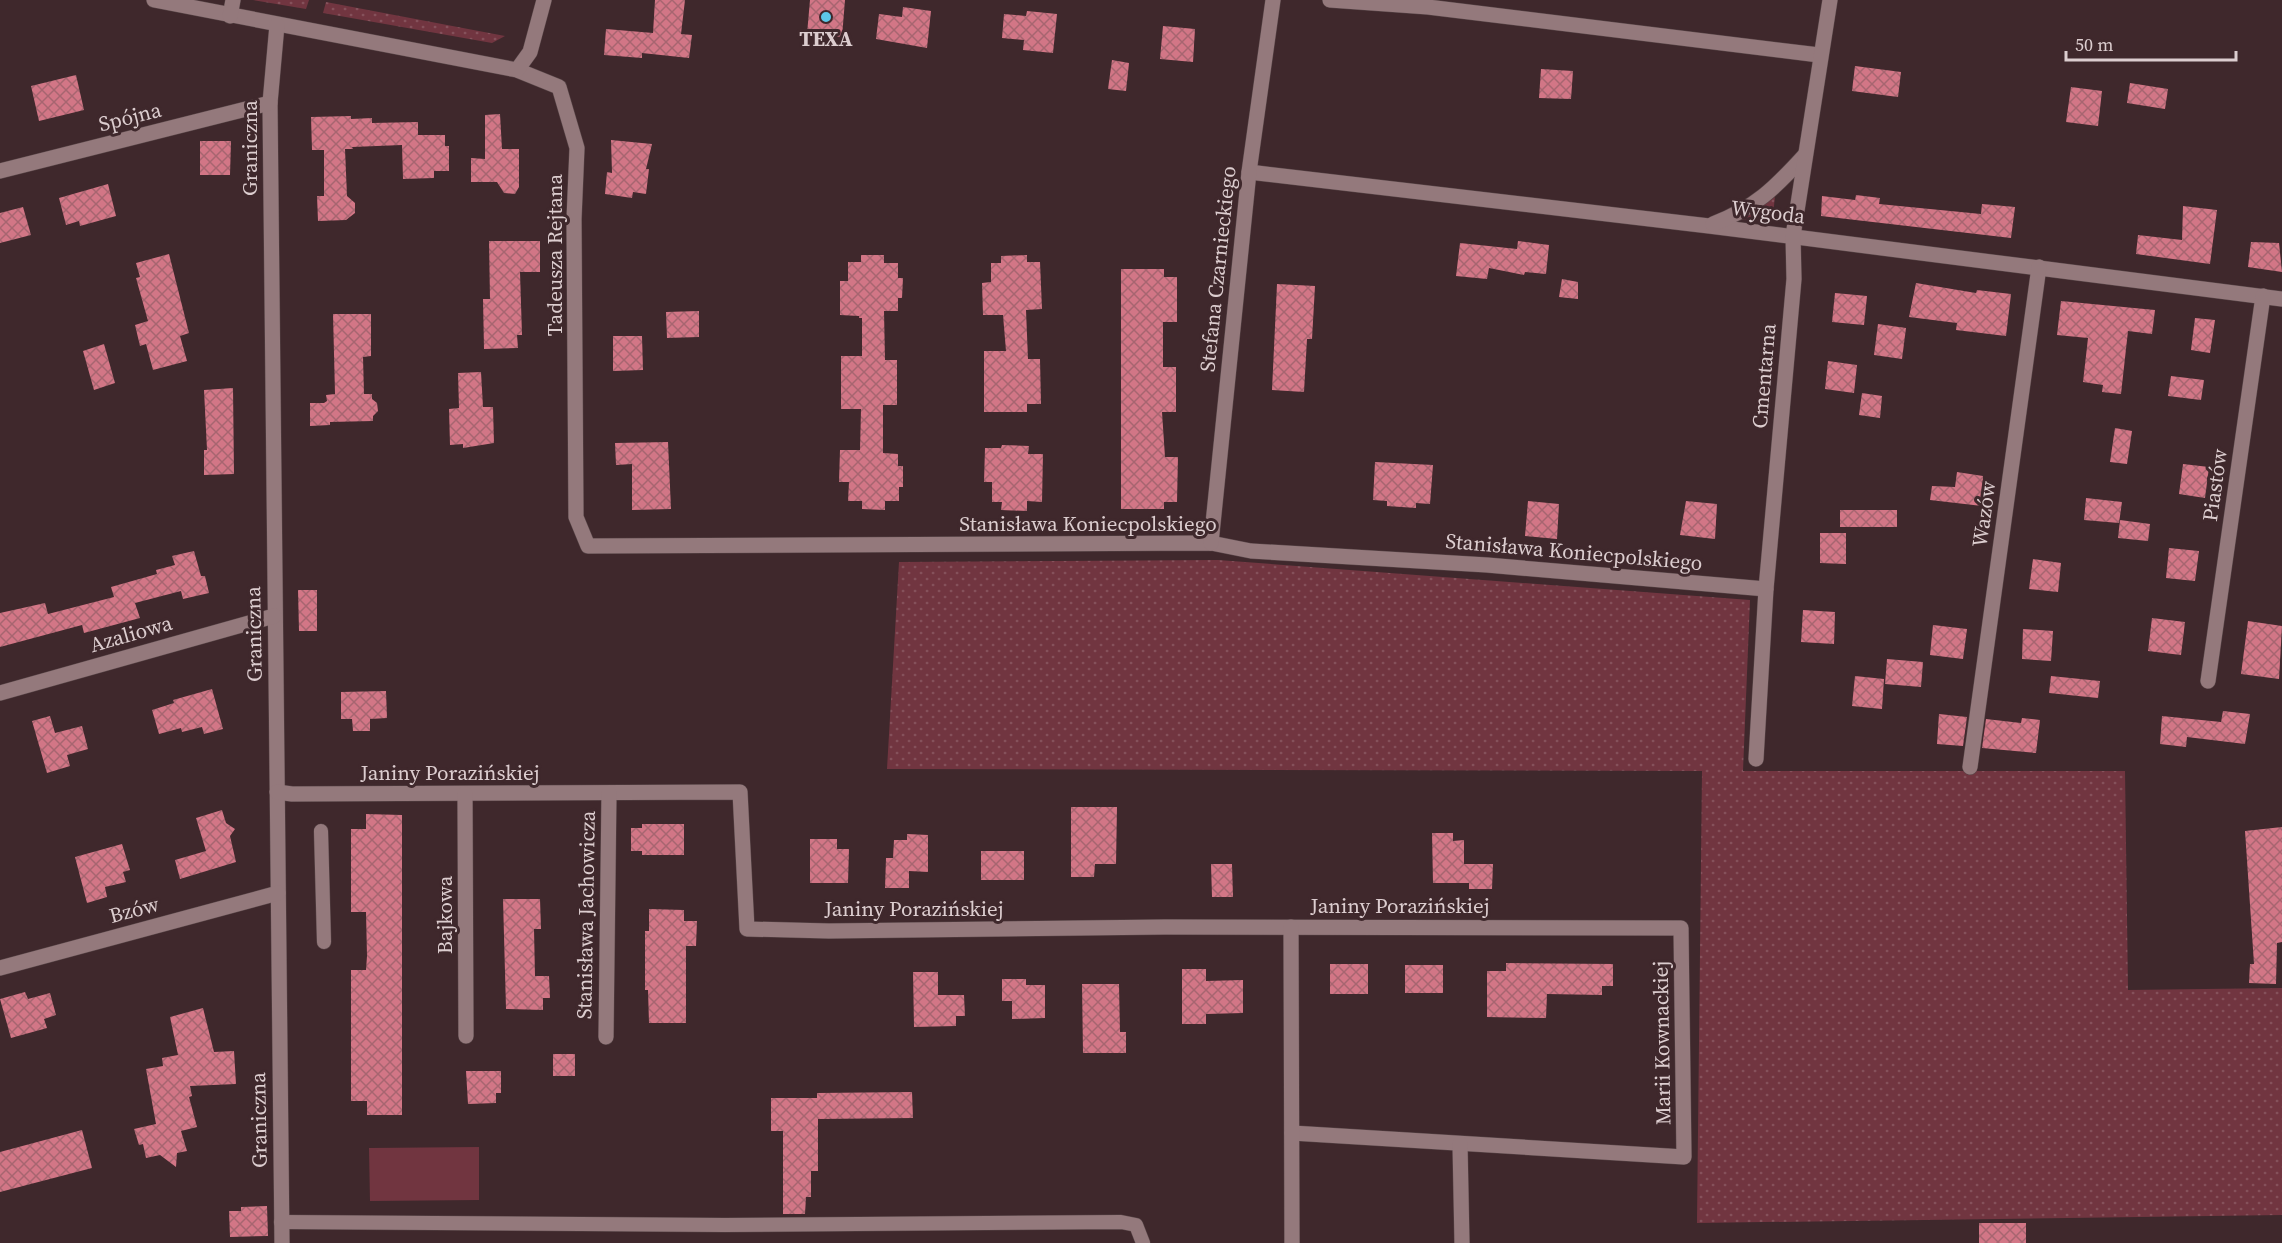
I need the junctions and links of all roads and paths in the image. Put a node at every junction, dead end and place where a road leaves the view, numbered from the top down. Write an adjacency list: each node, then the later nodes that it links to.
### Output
1 (154, 0): 8 (street)
2 (233, 0): 8 (street)
3 (544, 0): 11 (street)
4 (1273, 0): 15 (street, Stefana Czarnieckiego)
5 (1330, 0): 6 (street)
6 (1339, 0): 10 (street)
7 (1830, 0): 10 (street, Cmentarna)
8 (230, 16): 9 (street)
9 (277, 25): 11 (street); 12 (street, Graniczna)
10 (1819, 55): 13 (street, Cmentarna)
11 (517, 70): 22 (street, Tadeusza Rejtana)
12 (270, 103): 14 (street, Spójna); 24 (street, Graniczna)
13 (1805, 155): 16 (street); 17 (street, Cmentarna)
14 (0, 171)
15 (1248, 172): 16 (street, Wygoda); 21 (street, Stefana Czarnieckiego)
16 (1709, 226): 17 (street, Wygoda)
17 (1793, 236): 18 (street, Wygoda); 23 (street, Cmentarna)
18 (2039, 267): 19 (street, Wygoda); 28 (street, Wazów)
19 (2263, 296): 20 (street, Wygoda); 25 (street, Piastów)
20 (2282, 299)
21 (1211, 543): 22 (street, Stanisława Koniecpolskiego); 23 (street, Stanisława Koniecpolskiego)
22 (588, 546)
23 (1766, 589): 27 (street, Cmentarna)
24 (274, 616): 26 (street, Azaliowa); 29 (street, Graniczna)
25 (2208, 681)
26 (0, 693)
27 (1756, 759)
28 (1970, 767)
29 (277, 792): 31 (street, Janiny Porazińskiej); 33 (street, Graniczna)
30 (609, 793): 31 (street, Janiny Porazińskiej); 34 (street, Janiny Porazińskiej); 39 (street, Stanisława Jachowicza)
31 (465, 794): 38 (street, Bajkowa)
32 (321, 831): 36 (lane)
33 (278, 893): 37 (street, Bzów); 42 (street, Graniczna)
34 (1291, 927): 35 (street, Janiny Porazińskiej); 40 (street)
35 (1681, 928): 41 (street, Marii Kownackiej)
36 (324, 942)
37 (0, 968)
38 (466, 1036)
39 (606, 1037)
40 (1292, 1133): 41 (street); 45 (street)
41 (1460, 1144): 46 (street)
42 (281, 1222): 43 (street, Graniczna); 44 (lane)
43 (282, 1243)
44 (1143, 1243)
45 (1292, 1243)
46 (1462, 1243)

